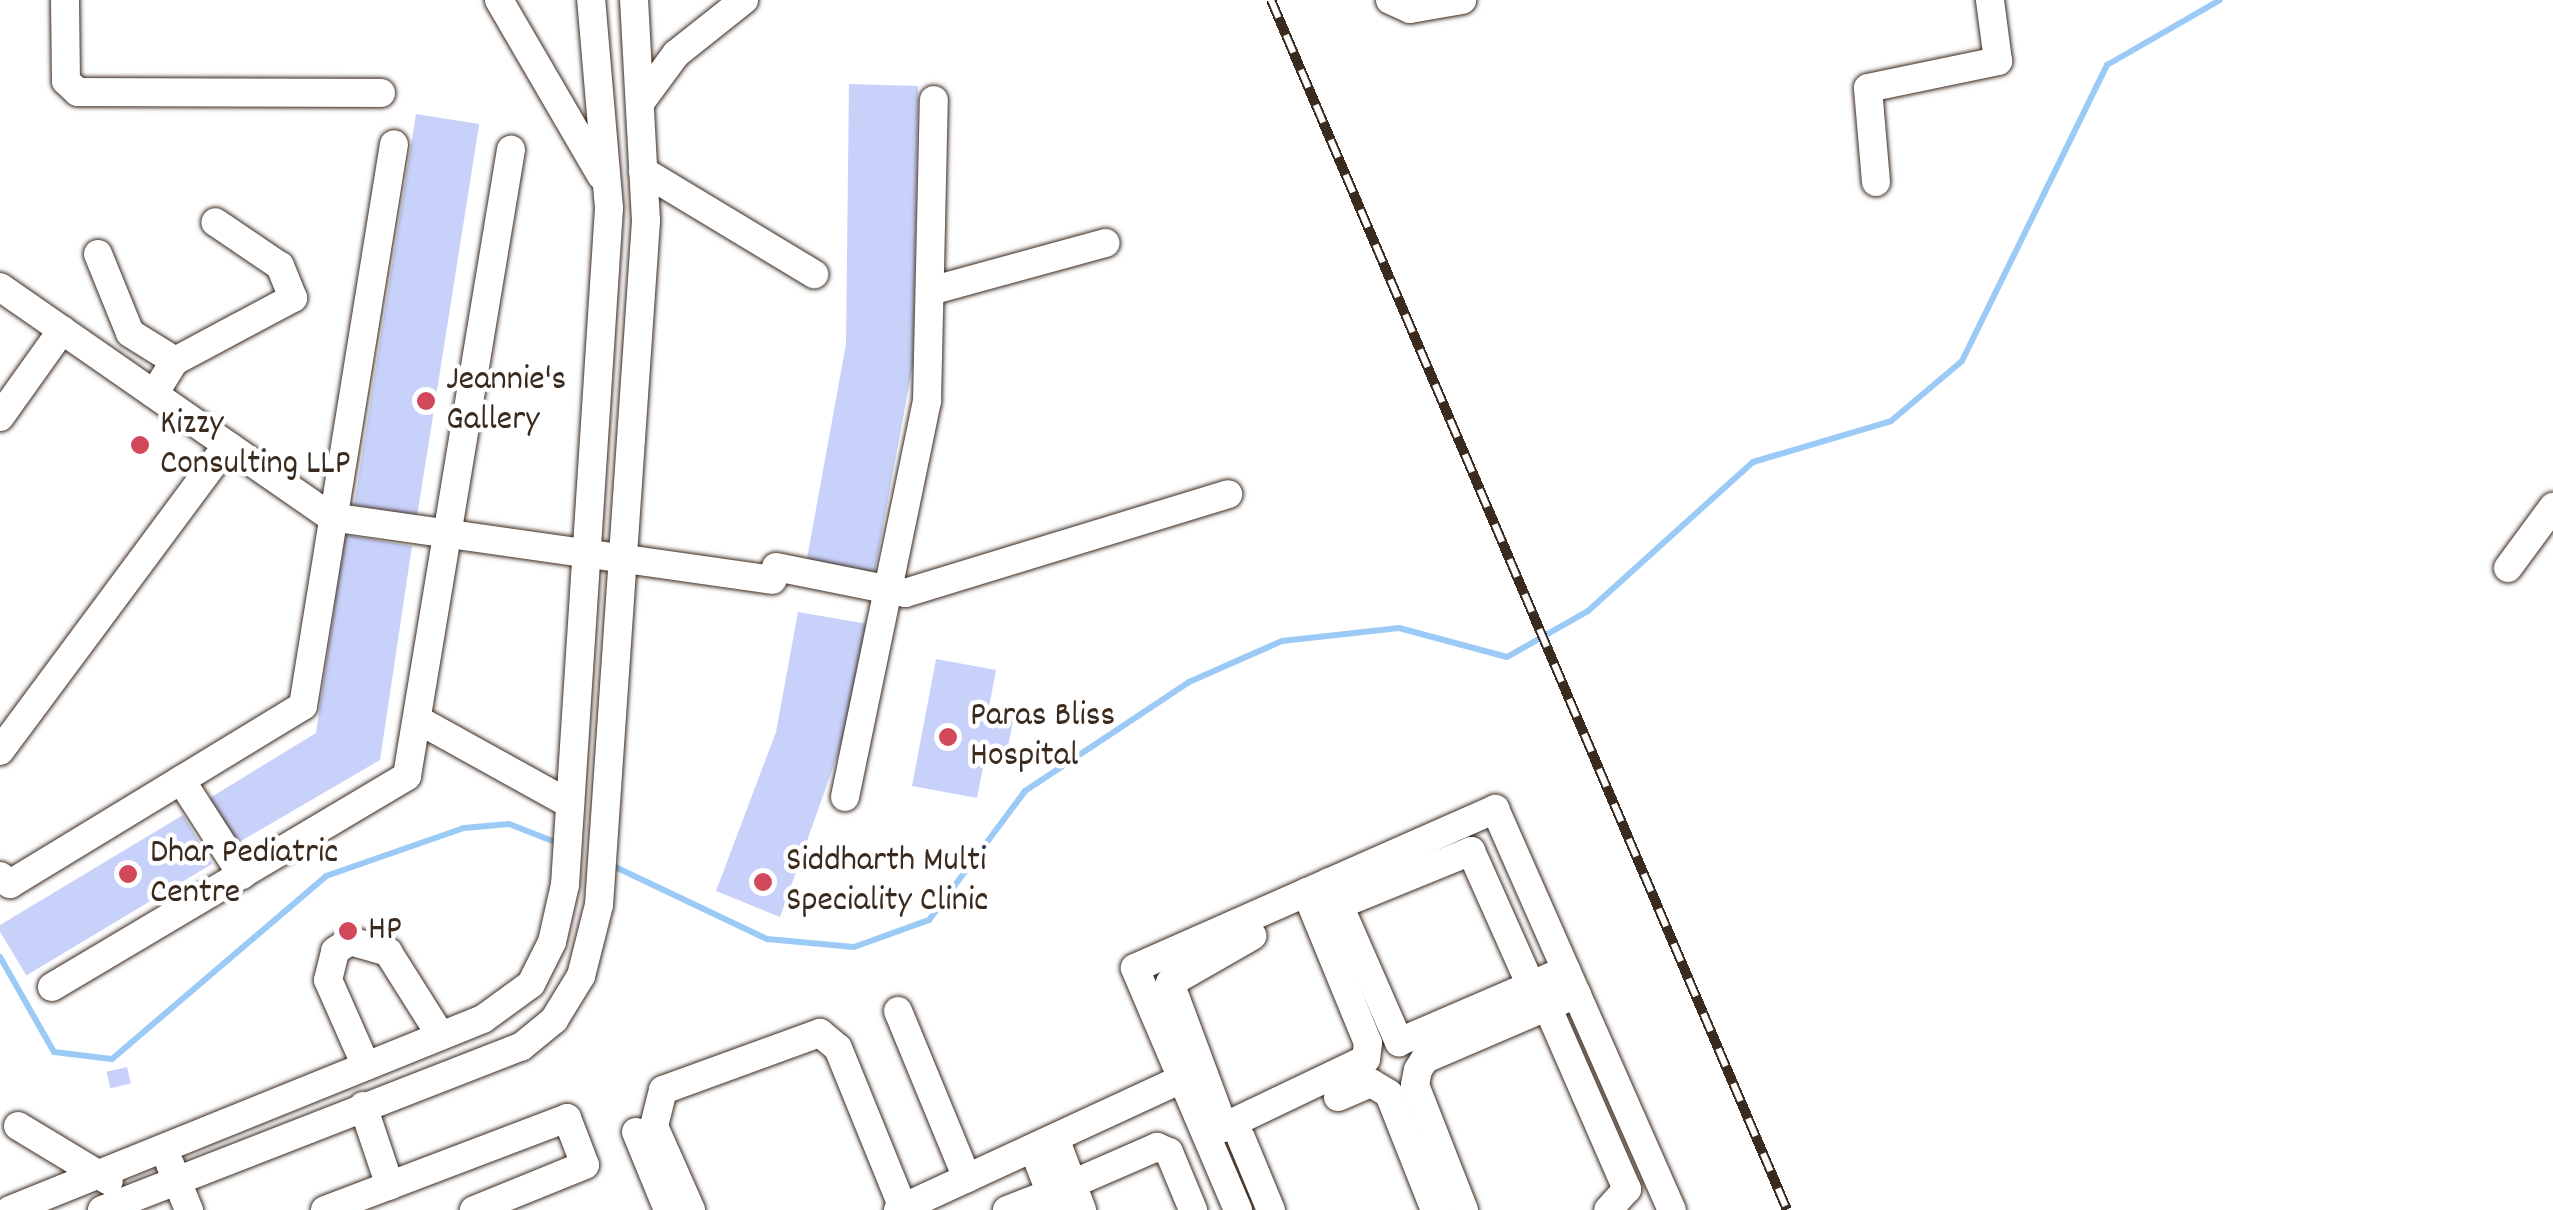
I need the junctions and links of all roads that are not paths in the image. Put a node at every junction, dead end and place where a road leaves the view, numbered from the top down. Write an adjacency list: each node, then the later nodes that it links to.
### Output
1 (65, 0): 9 (street)
2 (500, 0): 16 (street)
3 (591, 0): 16 (street)
4 (634, 0): 11 (street)
5 (744, 0): 11 (street)
6 (1390, 0): 7 (street)
7 (1462, 0)
8 (1990, 0): 15 (street)
9 (381, 94)
10 (934, 100): 22 (street)
11 (640, 103): 14 (street)
12 (394, 144): 33 (street)
13 (512, 150): 34 (street)
14 (644, 172): 20 (street); 36 (street)
15 (1876, 182)
16 (607, 185): 35 (street)
17 (215, 222): 25 (street)
18 (1106, 242): 22 (street)
19 (98, 254): 24 (street)
20 (814, 274)
21 (0, 287): 23 (street)
22 (930, 291): 38 (street)
23 (62, 330): 26 (street); 27 (street)
24 (130, 332): 25 (street); 26 (street)
25 (175, 362): 28 (street)
26 (124, 373): 28 (street)
27 (8, 387): 29 (street)
28 (154, 394): 30 (street)
29 (0, 416)
30 (227, 444): 33 (street); 40 (street)
31 (1228, 494): 38 (street)
32 (2553, 507): 37 (street)
33 (331, 517): 34 (street); 41 (street)
34 (454, 535): 35 (street); 39 (street)
35 (586, 554): 36 (street); 43 (street)
36 (623, 559): 38 (street); 54 (street)
37 (2508, 568)
38 (889, 590): 42 (street)
39 (422, 722): 43 (street); 44 (street)
40 (0, 751)
41 (181, 780): 44 (street); 45 (street)
42 (845, 797)
43 (570, 812): 51 (street)
44 (242, 875): 48 (street)
45 (0, 876)
46 (1322, 897): 47 (street); 49 (street); 49 (street); 53 (street); 57 (street); 57 (street)
47 (1572, 982): 49 (street); 80 (street)
48 (52, 986)
49 (1539, 996): 78 (street); 79 (street)
50 (898, 1011): 61 (street)
51 (441, 1036): 52 (street); 52 (street)
52 (366, 1066): 59 (street)
53 (1182, 1078): 57 (street); 58 (street)
54 (363, 1106): 62 (street); 63 (street)
55 (18, 1126): 60 (street)
56 (636, 1132): 71 (street)
57 (1221, 1138): 75 (street); 76 (street); 77 (street)
58 (1044, 1143): 61 (street); 64 (street)
59 (163, 1148): 60 (street); 62 (street)
60 (106, 1172): 65 (street); 67 (street)
61 (967, 1178): 66 (street)
62 (176, 1180): 65 (street); 68 (street)
63 (390, 1186): 69 (street); 70 (street)
64 (1066, 1199): 73 (street); 74 (street)
65 (114, 1208)
66 (901, 1209): 72 (street)
67 (10, 1210)
68 (189, 1210)
69 (325, 1210)
70 (474, 1210)
71 (668, 1210)
72 (691, 1210)
73 (1008, 1210)
74 (1193, 1210)
75 (1238, 1210)
76 (1271, 1210)
77 (1435, 1210)
78 (1464, 1210)
79 (1608, 1210)
80 (1672, 1210)

